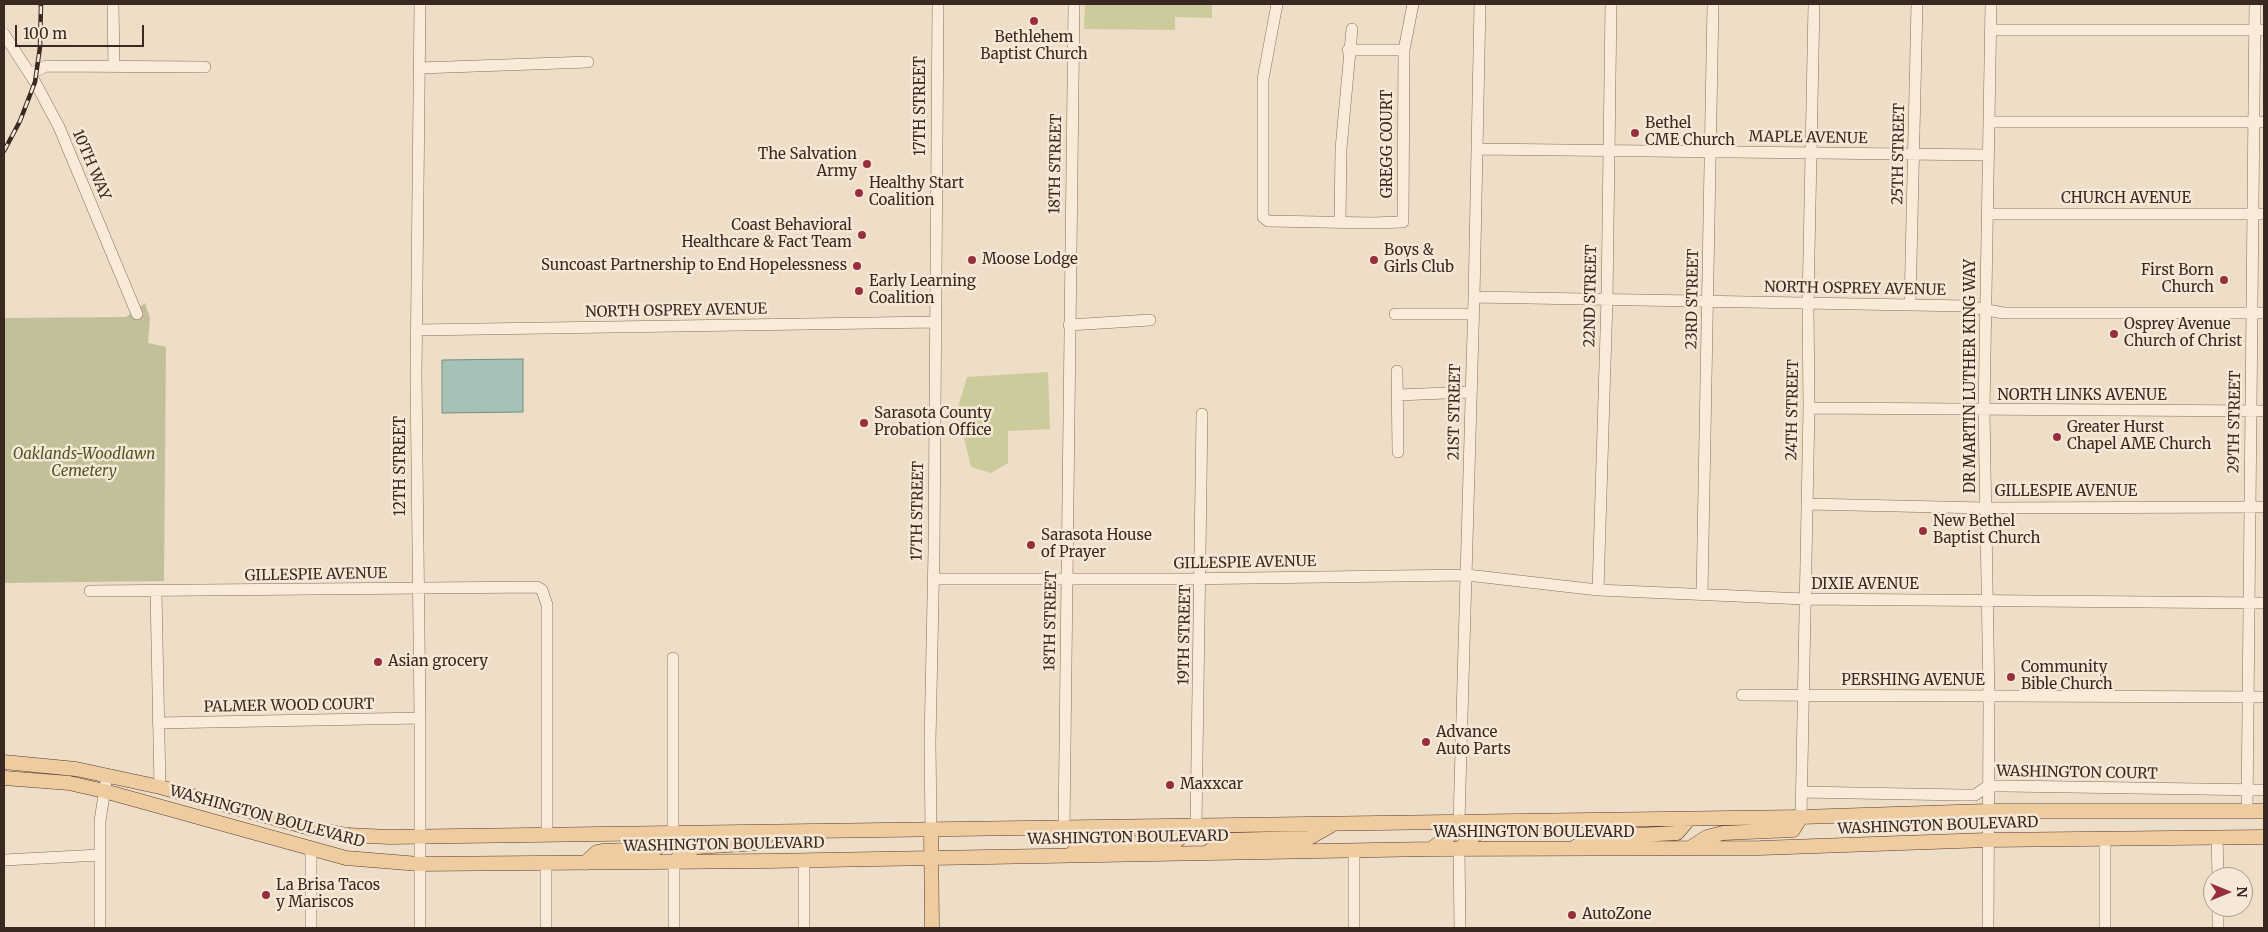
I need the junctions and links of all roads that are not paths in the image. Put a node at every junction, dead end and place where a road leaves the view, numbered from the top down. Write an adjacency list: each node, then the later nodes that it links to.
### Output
1 (114, 4): 21 (street)
2 (420, 4): 23 (street, 12TH STREET)
3 (938, 4): 48 (street, 17TH STREET)
4 (1074, 4): 49 (street, 18TH STREET)
5 (1277, 4): 35 (street)
6 (1413, 4): 19 (street, GREGG COURT)
7 (1480, 4): 27 (street, 21ST STREET)
8 (1611, 4): 28 (street, 22ND STREET)
9 (1713, 4): 29 (street, 23RD STREET)
10 (1814, 4): 30 (street, 24TH STREET)
11 (1917, 4): 31 (street, 25TH STREET)
12 (1991, 4): 15 (street, DR MARTIN LUTHER KING WAY)
13 (2255, 4): 16 (street, 29TH STREET)
14 (1352, 29): 18 (street)
15 (1990, 30): 16 (street); 25 (street, DR MARTIN LUTHER KING WAY)
16 (2259, 30): 26 (street, 29TH STREET)
17 (5, 39): 24 (street, 10TH WAY)
18 (1348, 50): 19 (street); 35 (street)
19 (1404, 50): 35 (street, GREGG COURT)
20 (588, 62): 23 (street)
21 (114, 67): 22 (street); 24 (street)
22 (205, 67)
23 (420, 68): 50 (street, 12TH STREET)
24 (30, 74): 44 (street, 10TH WAY)
25 (1989, 122): 26 (street); 32 (street, DR MARTIN LUTHER KING WAY)
26 (2259, 122): 34 (street, 29TH STREET)
27 (1477, 149): 28 (street, MAPLE AVENUE); 36 (street, 21ST STREET)
28 (1608, 151): 29 (street, MAPLE AVENUE); 37 (street, 22ND STREET)
29 (1711, 152): 30 (street, MAPLE AVENUE); 38 (street, 23RD STREET)
30 (1811, 153): 31 (street, MAPLE AVENUE); 39 (street, 24TH STREET)
31 (1914, 154): 32 (street, MAPLE AVENUE); 40 (street, 25TH STREET)
32 (1988, 155): 33 (street, DR MARTIN LUTHER KING WAY)
33 (1988, 214): 34 (street, CHURCH AVENUE); 41 (street, DR MARTIN LUTHER KING WAY)
34 (2258, 214): 42 (street, 29TH STREET)
35 (1340, 223)
36 (1474, 297): 37 (street, NORTH OSPREY AVENUE); 46 (street, 21ST STREET)
37 (1606, 300): 38 (street, NORTH OSPREY AVENUE); 69 (street, 22ND STREET)
38 (1707, 301): 39 (street, NORTH OSPREY AVENUE); 72 (street, 23RD STREET)
39 (1808, 304): 40 (street, NORTH OSPREY AVENUE); 54 (street, 24TH STREET)
40 (1910, 306): 41 (street, NORTH OSPREY AVENUE)
41 (1985, 310): 42 (street, NORTH OSPREY AVENUE); 55 (street, DR MARTIN LUTHER KING WAY)
42 (2252, 313): 43 (street, NORTH OSPREY AVENUE); 56 (street, 29TH STREET)
43 (2264, 313)
44 (137, 314)
45 (1395, 314): 46 (street)
46 (1474, 314): 52 (street, 21ST STREET)
47 (1150, 320): 49 (street)
48 (936, 322): 50 (street, NORTH OSPREY AVENUE); 66 (street, 17TH STREET)
49 (1069, 325): 67 (street, 18TH STREET)
50 (417, 330): 68 (street, 12TH STREET)
51 (1397, 371): 53 (street)
52 (1470, 392): 53 (street); 64 (street, 21ST STREET)
53 (1398, 395): 59 (street)
54 (1809, 408): 55 (street, NORTH LINKS AVENUE); 60 (street, 24TH STREET)
55 (1984, 411): 56 (street, NORTH LINKS AVENUE); 63 (street, DR MARTIN LUTHER KING WAY)
56 (2250, 411): 57 (street, NORTH LINKS AVENUE); 61 (street, 29TH STREET)
57 (2264, 411)
58 (1202, 414): 65 (street, 19TH STREET)
59 (1398, 452)
60 (1807, 504): 63 (street, GILLESPIE AVENUE); 73 (street, 24TH STREET)
61 (2249, 507): 62 (street, GILLESPIE AVENUE); 63 (street, GILLESPIE AVENUE); 75 (street, 29TH STREET)
62 (2264, 507)
63 (1985, 508): 74 (street, DR MARTIN LUTHER KING WAY)
64 (1467, 575): 65 (street, GILLESPIE AVENUE); 69 (street, DIXIE AVENUE); 99 (street, 21ST STREET)
65 (1201, 577): 67 (street, GILLESPIE AVENUE); 102 (street, 19TH STREET)
66 (933, 579): 67 (street, GILLESPIE AVENUE); 104 (street, 17TH STREET)
67 (1066, 580): 103 (street, 18TH STREET)
68 (417, 588): 71 (street, GILLESPIE AVENUE); 83 (street, 12TH STREET); 107 (street, GILLESPIE AVENUE)
69 (1598, 590): 72 (street, DIXIE AVENUE)
70 (90, 591): 71 (street, GILLESPIE AVENUE)
71 (156, 592): 84 (street)
72 (1702, 595): 73 (street, DIXIE AVENUE)
73 (1805, 600): 74 (street, DIXIE AVENUE); 79 (street, 24TH STREET)
74 (1988, 601): 75 (street, DIXIE AVENUE); 80 (street, DR MARTIN LUTHER KING WAY)
75 (2248, 603): 76 (street, DIXIE AVENUE); 81 (street, 29TH STREET)
76 (2264, 603)
77 (673, 658): 106 (street)
78 (1742, 695): 79 (street, PERSHING AVENUE)
79 (1803, 696): 80 (street, PERSHING AVENUE); 93 (street, 24TH STREET)
80 (1989, 697): 81 (street, PERSHING AVENUE); 88 (street, DR MARTIN LUTHER KING WAY)
81 (2247, 697): 82 (street, PERSHING AVENUE); 90 (street, 29TH STREET)
82 (2264, 697)
83 (420, 718): 84 (street, PALMER WOOD COURT); 108 (street, 12TH STREET)
84 (158, 723): 89 (street)
85 (4, 762): 86 (main road, WASHINGTON BOULEVARD)
86 (107, 775): 89 (main road, WASHINGTON BOULEVARD); 92 (street)
87 (4, 778): 92 (main road, WASHINGTON BOULEVARD)
88 (1988, 786): 90 (street, WASHINGTON COURT); 93 (street, WASHINGTON COURT); 94 (street, DR MARTIN LUTHER KING WAY)
89 (160, 788): 108 (main road, WASHINGTON BOULEVARD)
90 (2246, 790): 91 (street, WASHINGTON COURT); 95 (street, 29TH STREET)
91 (2264, 790)
92 (104, 791): 115 (main road, WASHINGTON BOULEVARD); 120 (street)
93 (1801, 792): 97 (street, 24TH STREET)
94 (1988, 811): 95 (main road, WASHINGTON BOULEVARD); 97 (main road, WASHINGTON BOULEVARD); 112 (street, DR MARTIN LUTHER KING WAY)
95 (2247, 811): 96 (main road, WASHINGTON BOULEVARD)
96 (2264, 811)
97 (1801, 817): 98 (main road, WASHINGTON BOULEVARD); 114 (main road)
98 (1689, 819): 100 (main road, WASHINGTON BOULEVARD); 113 (main road)
99 (1459, 822): 100 (main road, WASHINGTON BOULEVARD); 101 (main road, WASHINGTON BOULEVARD); 116 (main road)
100 (1500, 822): 117 (main road)
101 (1335, 824): 102 (main road, WASHINGTON BOULEVARD); 119 (main road)
102 (1196, 826): 103 (main road, WASHINGTON BOULEVARD); 121 (main road)
103 (1064, 828): 104 (main road, WASHINGTON BOULEVARD)
104 (931, 830): 105 (main road, WASHINGTON BOULEVARD); 122 (main road, 17TH STREET)
105 (768, 833): 106 (main road, WASHINGTON BOULEVARD); 125 (main road)
106 (673, 834): 107 (main road, WASHINGTON BOULEVARD); 127 (main road)
107 (547, 835): 108 (main road, WASHINGTON BOULEVARD)
108 (419, 837): 128 (street, 12TH STREET)
109 (2217, 837): 110 (main road, WASHINGTON BOULEVARD); 111 (main road, WASHINGTON BOULEVARD); 129 (street)
110 (2264, 837)
111 (2105, 839): 112 (main road, WASHINGTON BOULEVARD); 140 (street)
112 (1987, 840): 114 (main road, WASHINGTON BOULEVARD); 139 (street, DR MARTIN LUTHER KING WAY)
113 (1572, 848): 114 (main road, WASHINGTON BOULEVARD); 117 (main road, WASHINGTON BOULEVARD)
114 (1689, 848)
115 (311, 849): 128 (main road, WASHINGTON BOULEVARD); 131 (street)
116 (1431, 849): 117 (main road, WASHINGTON BOULEVARD); 118 (main road, WASHINGTON BOULEVARD)
117 (1459, 849): 138 (street)
118 (1354, 851): 119 (main road, WASHINGTON BOULEVARD); 137 (street)
119 (1205, 853): 121 (main road, WASHINGTON BOULEVARD)
120 (100, 855): 123 (street); 130 (street)
121 (1070, 856): 122 (main road, WASHINGTON BOULEVARD)
122 (932, 858): 124 (main road, WASHINGTON BOULEVARD); 136 (main road, 17TH STREET)
123 (4, 860)
124 (804, 860): 125 (main road, WASHINGTON BOULEVARD); 135 (street)
125 (674, 862): 127 (main road, WASHINGTON BOULEVARD); 134 (street)
126 (546, 863): 127 (main road, WASHINGTON BOULEVARD); 128 (main road, WASHINGTON BOULEVARD); 133 (street)
127 (585, 863)
128 (419, 864): 132 (street, 12TH STREET)
129 (2218, 867)
130 (100, 928)
131 (311, 928)
132 (420, 928)
133 (546, 928)
134 (674, 928)
135 (804, 928)
136 (932, 928)
137 (1354, 928)
138 (1460, 928)
139 (1988, 928)
140 (2105, 928)

